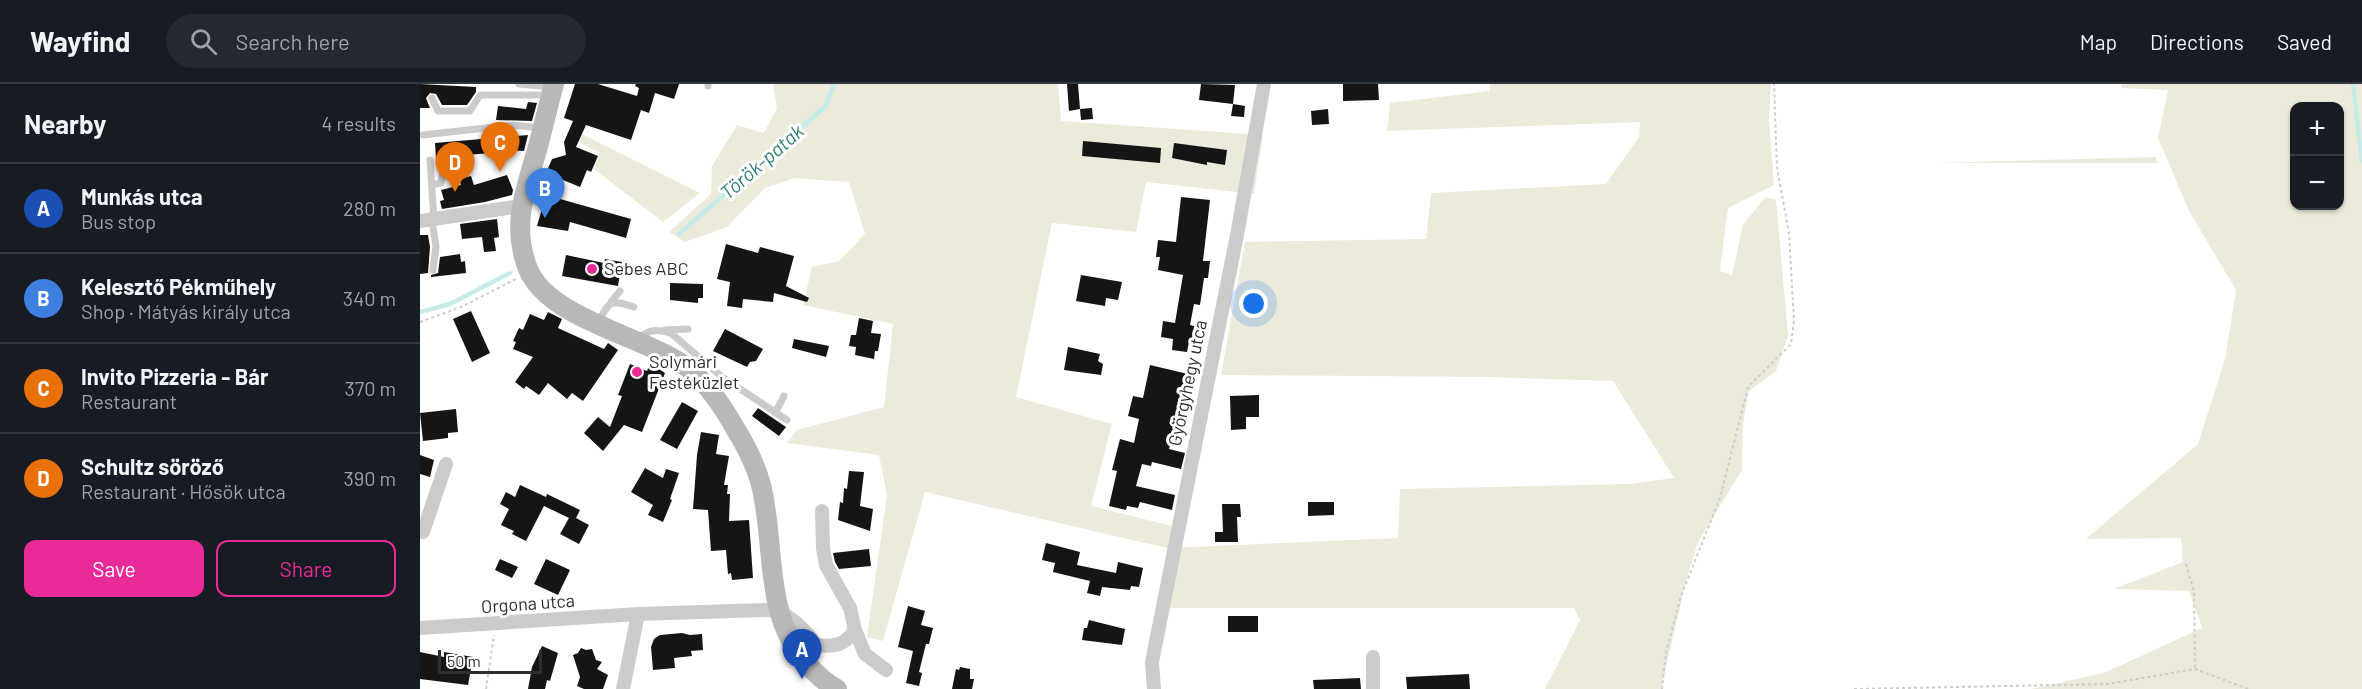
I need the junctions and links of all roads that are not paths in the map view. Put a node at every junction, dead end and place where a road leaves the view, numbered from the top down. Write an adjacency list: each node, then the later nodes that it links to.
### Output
1 (519, 84): 3 (lane)
2 (1264, 84): 34 (street, Györgyhegy utca)
3 (553, 89): 4 (lane); 5 (main road)
4 (432, 98)
5 (542, 129): 6 (lane); 10 (main road)
6 (423, 135)
7 (451, 158): 9 (lane)
8 (430, 160): 9 (lane)
9 (432, 185): 11 (lane)
10 (521, 206): 11 (street); 16 (main road)
11 (429, 220): 12 (lane)
12 (433, 270)
13 (620, 291): 14 (lane)
14 (611, 302): 15 (lane); 16 (lane)
15 (634, 307)
16 (598, 323): 19 (main road)
17 (688, 329): 18 (lane)
18 (663, 330): 19 (lane); 21 (lane)
19 (637, 342): 26 (main road)
20 (784, 396): 21 (lane)
21 (775, 413): 22 (lane)
22 (787, 420)
23 (446, 464): 25 (street)
24 (822, 511): 29 (street)
25 (421, 535)
26 (778, 610): 27 (street, Orgona utca); 29 (street); 32 (main road)
27 (638, 614): 28 (street, Orgona utca); 33 (street)
28 (420, 628)
29 (855, 630): 31 (street)
30 (1373, 657): 35 (street)
31 (886, 670)
32 (833, 688)
33 (622, 689)
34 (1154, 689)
35 (1373, 689)

